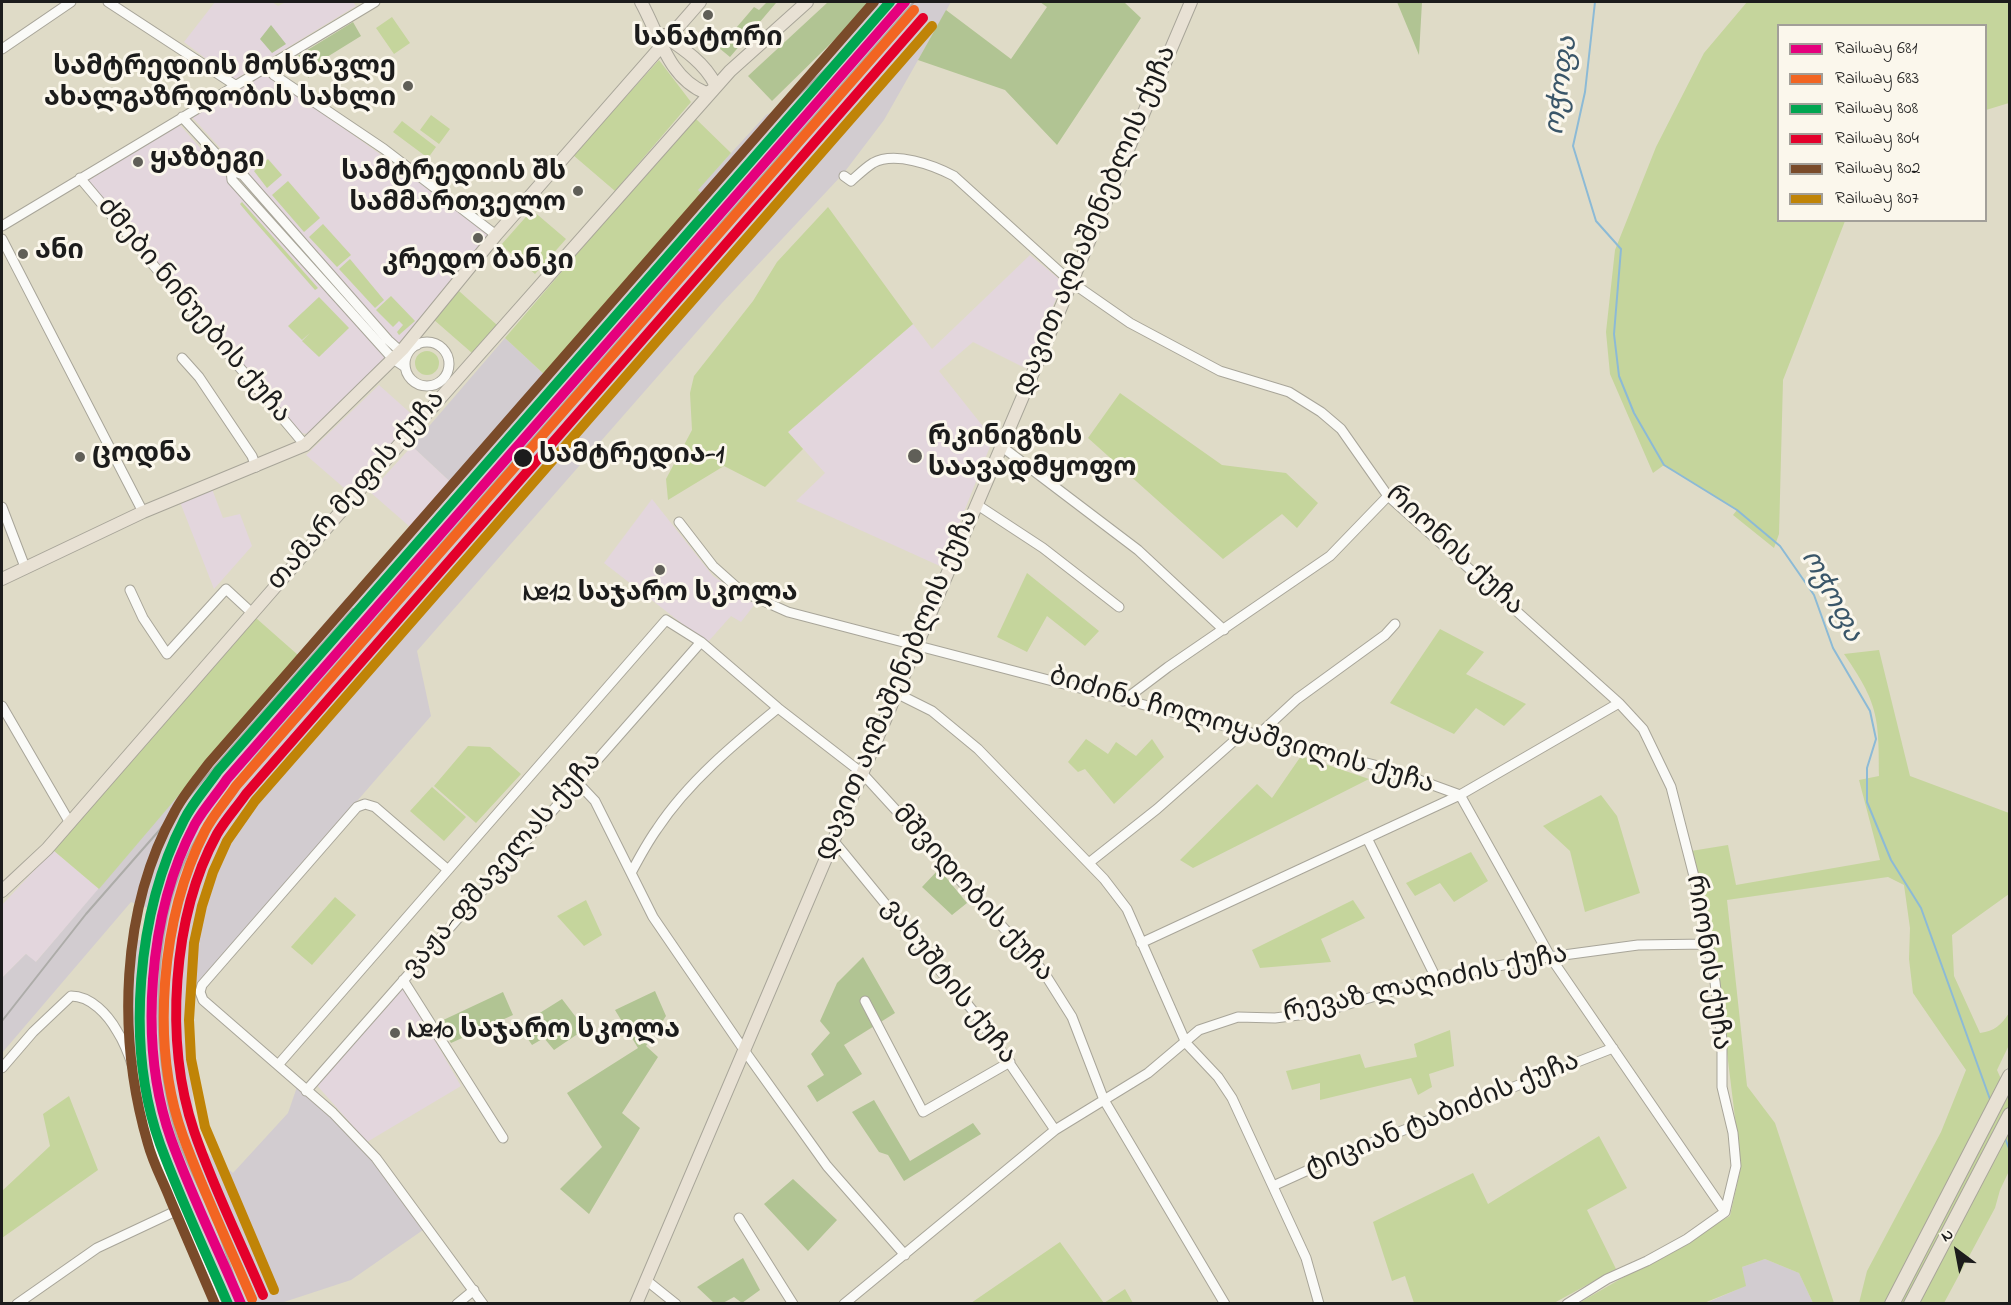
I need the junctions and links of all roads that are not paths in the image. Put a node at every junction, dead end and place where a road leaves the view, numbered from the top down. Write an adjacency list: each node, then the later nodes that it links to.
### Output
1 (71, 2): 11 (street)
2 (108, 2): 14 (street)
3 (375, 2): 8 (street)
4 (641, 2): 9 (main road)
5 (700, 2): 10 (main road)
6 (807, 2): 15 (main road, თამარ მეფის ქუჩა)
7 (1191, 2): 23 (main road, დავით აღმაშენებლის ქუჩა)
8 (359, 5): 13 (street)
9 (655, 27): 10 (main road); 10 (main road); 12 (main road)
10 (669, 38): 12 (main road); 15 (main road); 15 (main road)
11 (2, 49)
12 (652, 59): 21 (main road)
13 (266, 66): 14 (street); 21 (street)
14 (235, 85): 16 (street)
15 (713, 90): 30 (main road, თამარ მეფის ქუჩა)
16 (182, 117): 17 (street); 19 (street)
17 (231, 171): 25 (street); 27 (street)
18 (844, 176): 23 (street, რიონის ქუჩა)
19 (80, 178): 20 (street); 33 (street, ძმები ნინუების ქუჩა)
20 (2, 226)
21 (496, 235): 25 (main road)
22 (2, 239): 39 (street)
23 (1071, 282): 34 (main road, დავით აღმაშენებლის ქუჩა); 36 (street, რიონის ქუჩა)
24 (417, 345): 25 (street); 28 (street); 29 (street)
25 (403, 349): 27 (main road)
26 (182, 358): 35 (street)
27 (393, 359): 29 (street); 33 (main road)
28 (449, 363): 30 (street); 31 (street)
29 (405, 367): 31 (street)
30 (457, 380): 32 (main road, თამარ მეფის ქუჩა)
31 (433, 386): 32 (street)
32 (448, 391): 45 (main road, თამარ მეფის ქუჩა)
33 (305, 445): 35 (main road)
34 (1001, 446): 37 (main road, დავით აღმაშენებლის ქუჩა); 47 (street)
35 (256, 467): 39 (main road)
36 (1388, 496): 47 (street); 52 (street, რიონის ქუჩა)
37 (976, 504): 44 (street); 49 (main road, დავით აღმაშენებლის ქუჩა)
38 (2, 507): 41 (street)
39 (143, 512): 41 (main road)
40 (679, 522): 49 (street, ბიძინა ჩოლოყაშვილის ქუჩა)
41 (26, 567): 42 (main road)
42 (2, 579)
43 (129, 590): 45 (street)
44 (1119, 607)
45 (252, 614): 60 (main road, თამარ მეფის ქუჩა)
46 (1395, 624): 56 (street)
47 (1224, 630): 51 (street)
48 (701, 642): 54 (street, მშვიდობის ქუჩა); 58 (street, ვაჟა-ფშაველას ქუჩა); 64 (street, მშვიდობის ქუჩა)
49 (916, 645): 50 (main road, დავით აღმაშენებლის ქუჩა); 51 (street, ბიძინა ჩოლოყაშვილის ქუჩა)
50 (896, 693): 57 (main road, დავით აღმაშენებლის ქუჩა); 63 (street)
51 (1123, 701): 55 (street, ბიძინა ჩოლოყაშვილის ქუჩა)
52 (1619, 703): 59 (street); 68 (street, რიონის ქუჩა)
53 (2, 706): 60 (street)
54 (778, 708): 57 (street, მშვიდობის ქუჩა); 65 (street)
55 (1243, 733): 56 (street, ბიძინა ჩოლოყაშვილის ქუჩა); 63 (street)
56 (1257, 736): 59 (street, ბიძინა ჩოლოყაშვილის ქუჩა)
57 (862, 773): 62 (main road, დავით აღმაშენებლის ქუჩა); 81 (street, მშვიდობის ქუჩა)
58 (578, 783): 65 (street); 71 (street, ვაჟა-ფშაველას ქუჩა)
59 (1460, 795): 61 (street); 69 (street, ბიძინა ჩოლოყაშვილის ქუჩა)
60 (70, 823): 66 (main road, თამარ მეფის ქუჩა)
61 (1367, 838): 67 (street); 70 (street)
62 (833, 840): 75 (main road, დავით აღმაშენებლის ქუჩა); 76 (street, ვახუშტის ქუჩა)
63 (1090, 862): 67 (street)
64 (448, 870): 77 (street); 77 (street)
65 (631, 873): 75 (street)
66 (2, 891)
67 (1141, 943): 73 (street)
68 (1707, 944): 69 (street, რევაზ ლაღიძის ქუჩა); 87 (street, რიონის ქუჩა)
69 (1551, 958): 70 (street, რევაზ ლაღიძის ქუჩა); 74 (street, ბიძინა ჩოლოყაშვილის ქუჩა)
70 (1436, 978): 73 (street, რევაზ ლაღიძის ქუჩა)
71 (403, 980): 80 (street, ვაჟა-ფშაველას ქუჩა); 84 (street)
72 (865, 1001): 76 (street)
73 (1186, 1043): 81 (street, რევაზ ლაღიძის ქუჩა); 85 (street)
74 (1613, 1048): 85 (street, ტიციან ტაბიძის ქუჩა); 87 (street, ბიძინა ჩოლოყაშვილის ქუჩა)
75 (744, 1050): 89 (street); 90 (main road, დავით აღმაშენებლის ქუჩა)
76 (1010, 1062): 83 (street, ვახუშტის ქუჩა)
77 (278, 1065): 80 (street)
78 (2, 1068): 86 (street)
79 (2010, 1076): 103 (highway)
80 (306, 1091): 91 (street)
81 (1104, 1100): 83 (street, რევაზ ლაღიძის ქუჩა); 100 (street, მშვიდობის ქუჩა)
82 (2010, 1114): 104 (highway)
83 (1055, 1130): 89 (street, რევაზ ლაღიძის ქუჩა)
84 (503, 1138)
85 (1273, 1186): 101 (street)
86 (178, 1209): 92 (street); 93 (street)
87 (1725, 1212): 102 (street)
88 (739, 1218): 98 (street)
89 (905, 1255): 99 (street, რევაზ ლაღიძის ქუჩა)
90 (646, 1280): 96 (main road, დავით აღმაშენებლის ქუჩა); 97 (street)
91 (474, 1290): 94 (street); 95 (street)
92 (17, 1304)
93 (217, 1304)
94 (458, 1304)
95 (483, 1304)
96 (636, 1304)
97 (676, 1304)
98 (793, 1304)
99 (844, 1304)
100 (1225, 1304)
101 (1319, 1304)
102 (1567, 1304)
103 (1892, 1304)
104 (1911, 1304)

